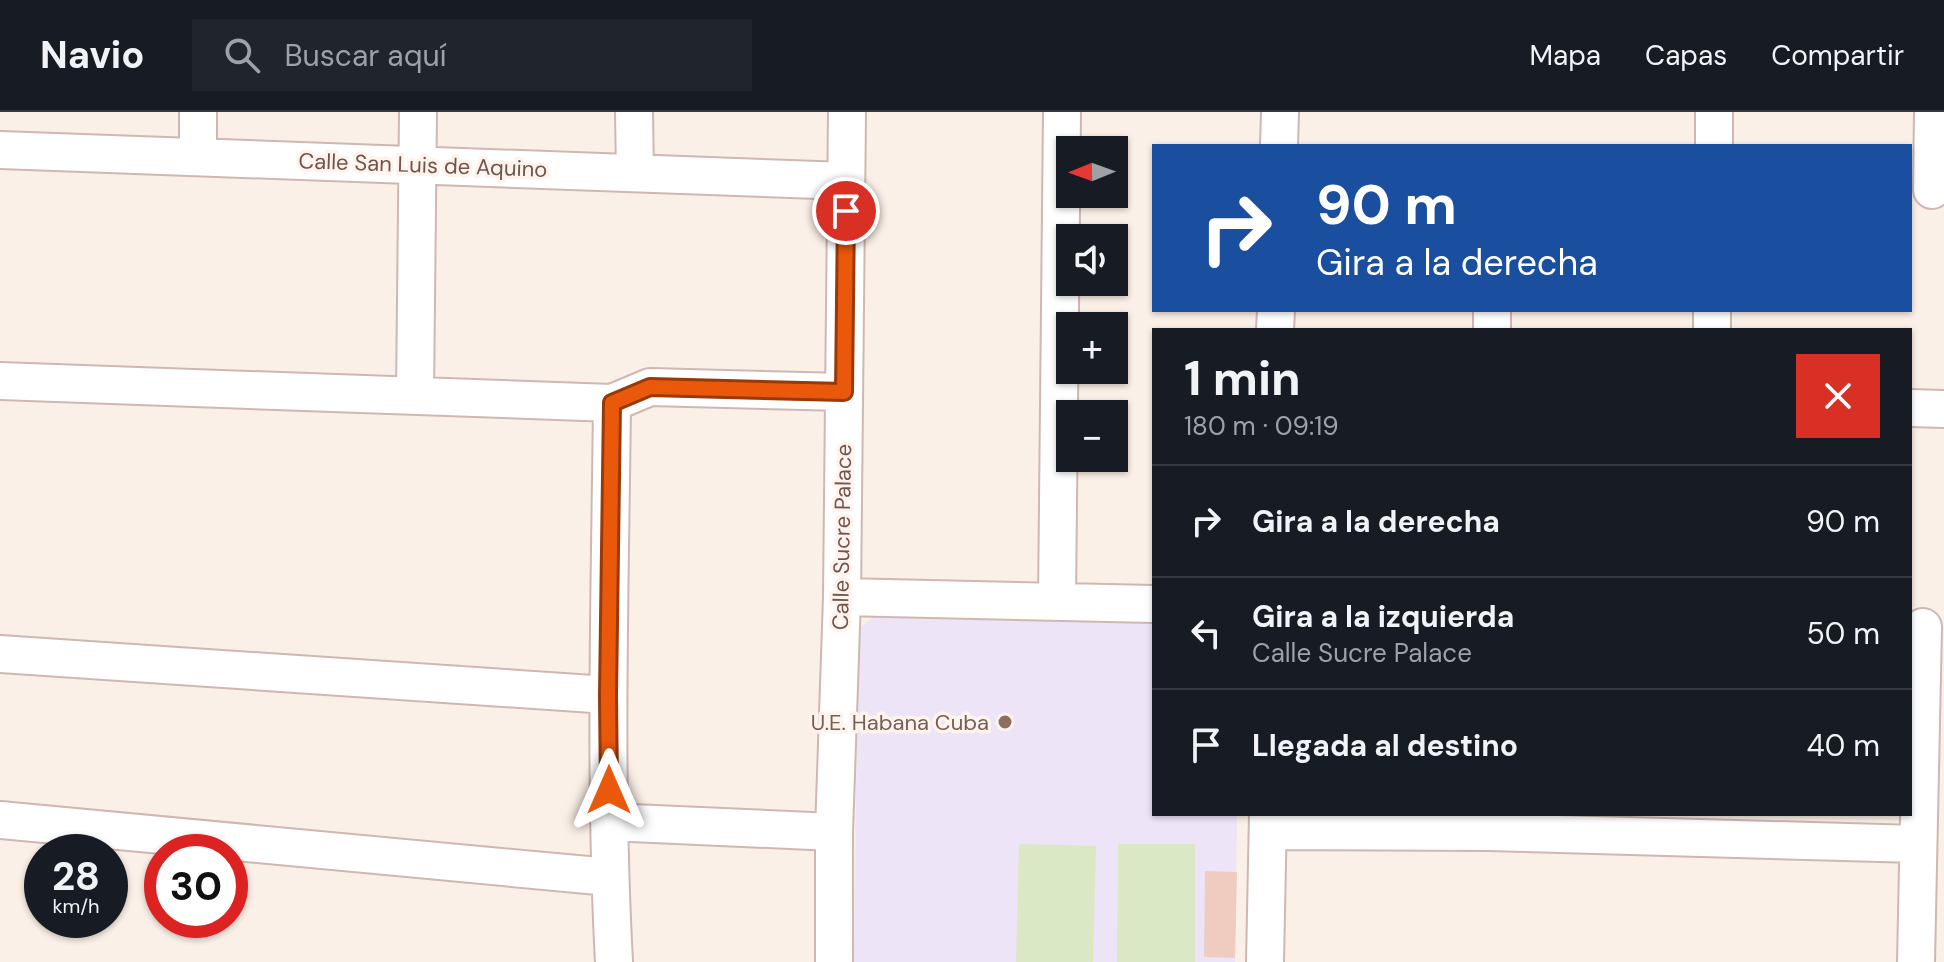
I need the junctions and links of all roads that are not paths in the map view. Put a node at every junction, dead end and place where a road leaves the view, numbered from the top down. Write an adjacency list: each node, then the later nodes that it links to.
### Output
1 (198, 112): 12 (street)
2 (418, 112): 13 (street)
3 (634, 112): 14 (street)
4 (847, 112): 15 (street, Calle Sucre Palace)
5 (1062, 112): 24 (street)
6 (1280, 112): 9 (street)
7 (1714, 112): 10 (street)
8 (1933, 112): 16 (street)
9 (1279, 144)
10 (1714, 144)
11 (0, 150): 12 (street, Calle San Luis de Aquino)
12 (198, 156): 13 (street, Calle San Luis de Aquino)
13 (417, 164): 14 (street, Calle San Luis de Aquino); 19 (street)
14 (635, 173): 15 (street, Calle San Luis de Aquino)
15 (846, 181): 18 (street, Calle Sucre Palace)
16 (1929, 190)
17 (0, 381): 19 (street)
18 (844, 392): 20 (street); 23 (street, Calle Sucre Palace)
19 (415, 395): 20 (street)
20 (612, 403): 28 (street)
21 (1912, 408): 22 (street)
22 (1944, 409)
23 (842, 597): 24 (street); 34 (street, Calle Sucre Palace)
24 (1057, 601): 25 (street)
25 (1152, 604)
26 (1926, 627): 35 (street)
27 (0, 654): 28 (street)
28 (608, 695): 30 (street)
29 (0, 820): 36 (street)
30 (609, 822): 34 (street); 36 (street)
31 (1268, 822): 32 (street); 39 (street)
32 (1487, 823): 33 (street)
33 (1703, 826): 35 (street)
34 (834, 832): 38 (street, Calle Sucre Palace)
35 (1917, 844): 40 (street)
36 (609, 877): 37 (street)
37 (614, 962)
38 (834, 962)
39 (1265, 962)
40 (1916, 962)

